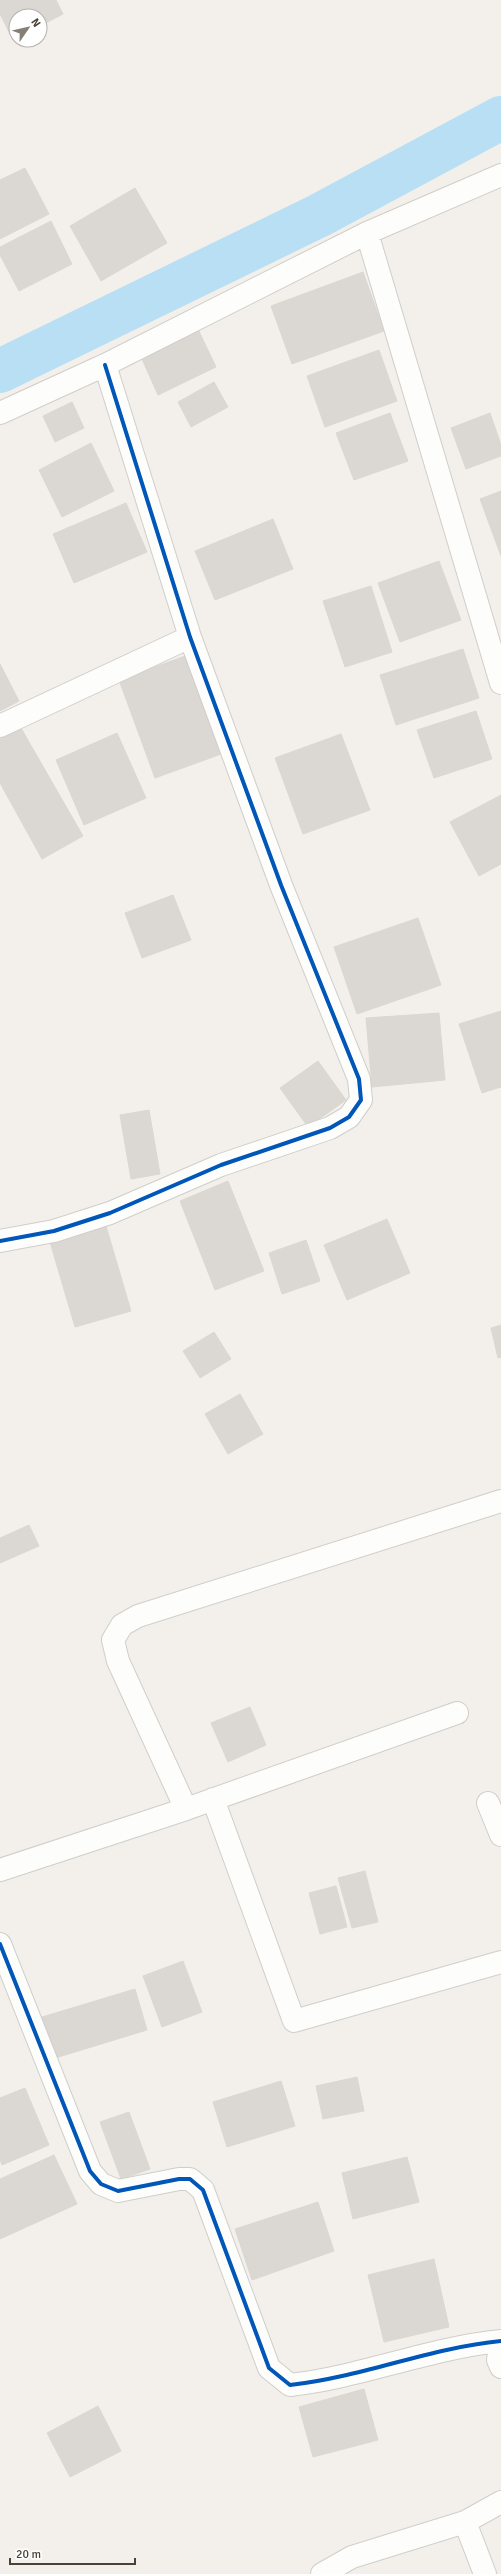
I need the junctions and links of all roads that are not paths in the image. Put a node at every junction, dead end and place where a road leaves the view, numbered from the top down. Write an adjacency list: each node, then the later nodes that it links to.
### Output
1 (501, 175): 2 (street)
2 (367, 233): 3 (street); 6 (street)
3 (105, 365): 4 (street); 5 (street)
4 (0, 413)
5 (190, 637): 7 (street); 8 (street)
6 (501, 683)
7 (0, 726)
8 (0, 1241)
9 (501, 1501): 13 (street)
10 (457, 1712): 11 (street)
11 (213, 1799): 13 (street); 17 (street)
12 (488, 1804): 14 (street)
13 (186, 1809): 15 (street)
14 (501, 1835)
15 (0, 1870)
16 (0, 1944): 18 (street)
17 (501, 1962)
18 (501, 2341): 19 (street)
19 (501, 2368)
20 (501, 2502): 21 (street)
21 (465, 2522): 22 (street); 23 (street)
22 (322, 2574)
23 (485, 2574)

